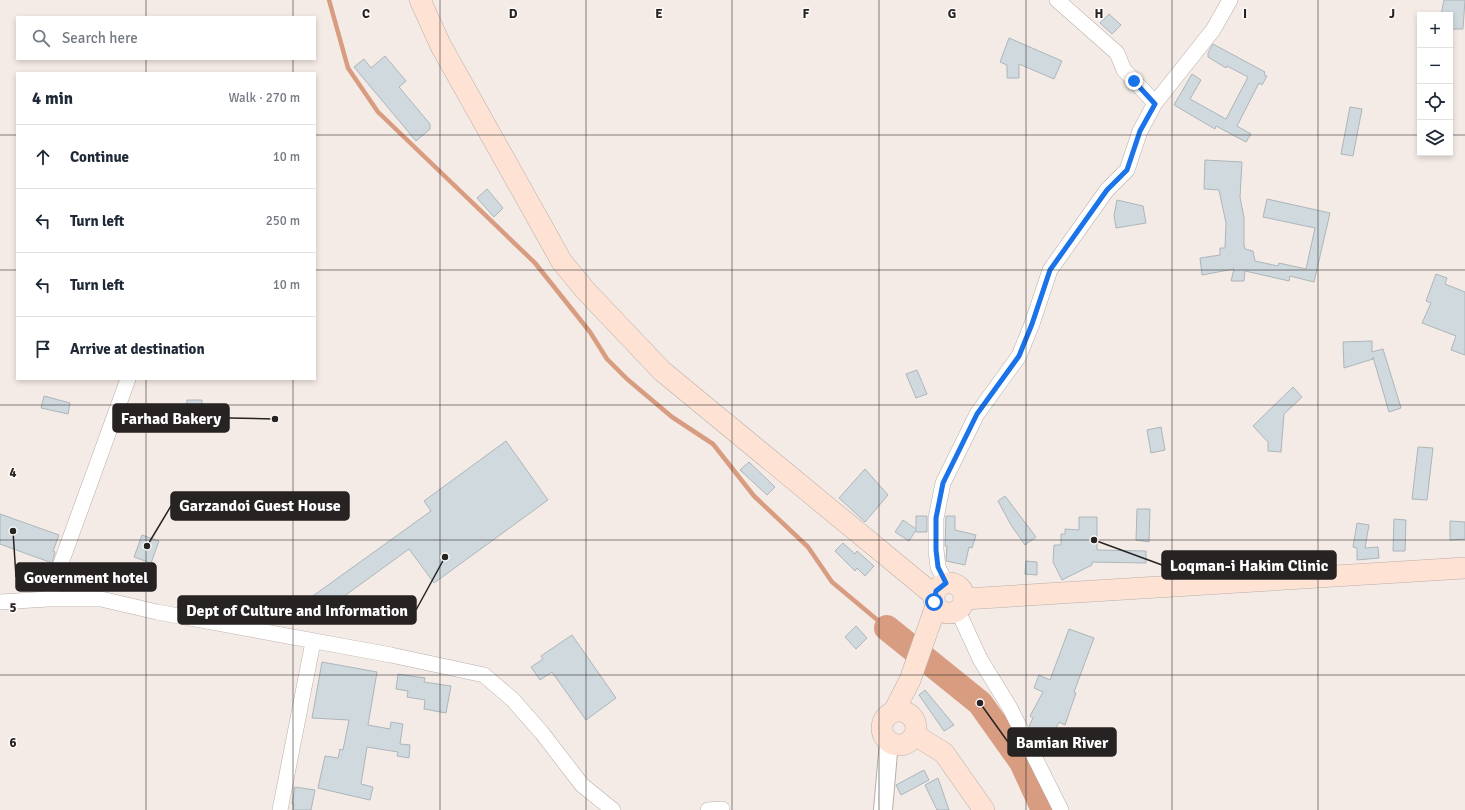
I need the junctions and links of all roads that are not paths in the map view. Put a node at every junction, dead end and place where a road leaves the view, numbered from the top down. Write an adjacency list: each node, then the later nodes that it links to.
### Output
1 (420, 0): 8 (main road)
2 (1057, 0): 4 (street)
3 (1230, 0): 4 (street)
4 (1155, 104): 8 (street)
5 (128, 380): 7 (street)
6 (1465, 568): 8 (main road)
7 (48, 599): 9 (street); 10 (street)
8 (947, 601): 11 (main road); 18 (street)
9 (0, 602)
10 (313, 642): 14 (street); 15 (street)
11 (900, 712): 12 (main road); 13 (main road)
12 (915, 734): 13 (main road); 17 (main road)
13 (889, 741): 16 (street)
14 (280, 810)
15 (613, 810)
16 (883, 810)
17 (984, 810)
18 (1061, 810)

